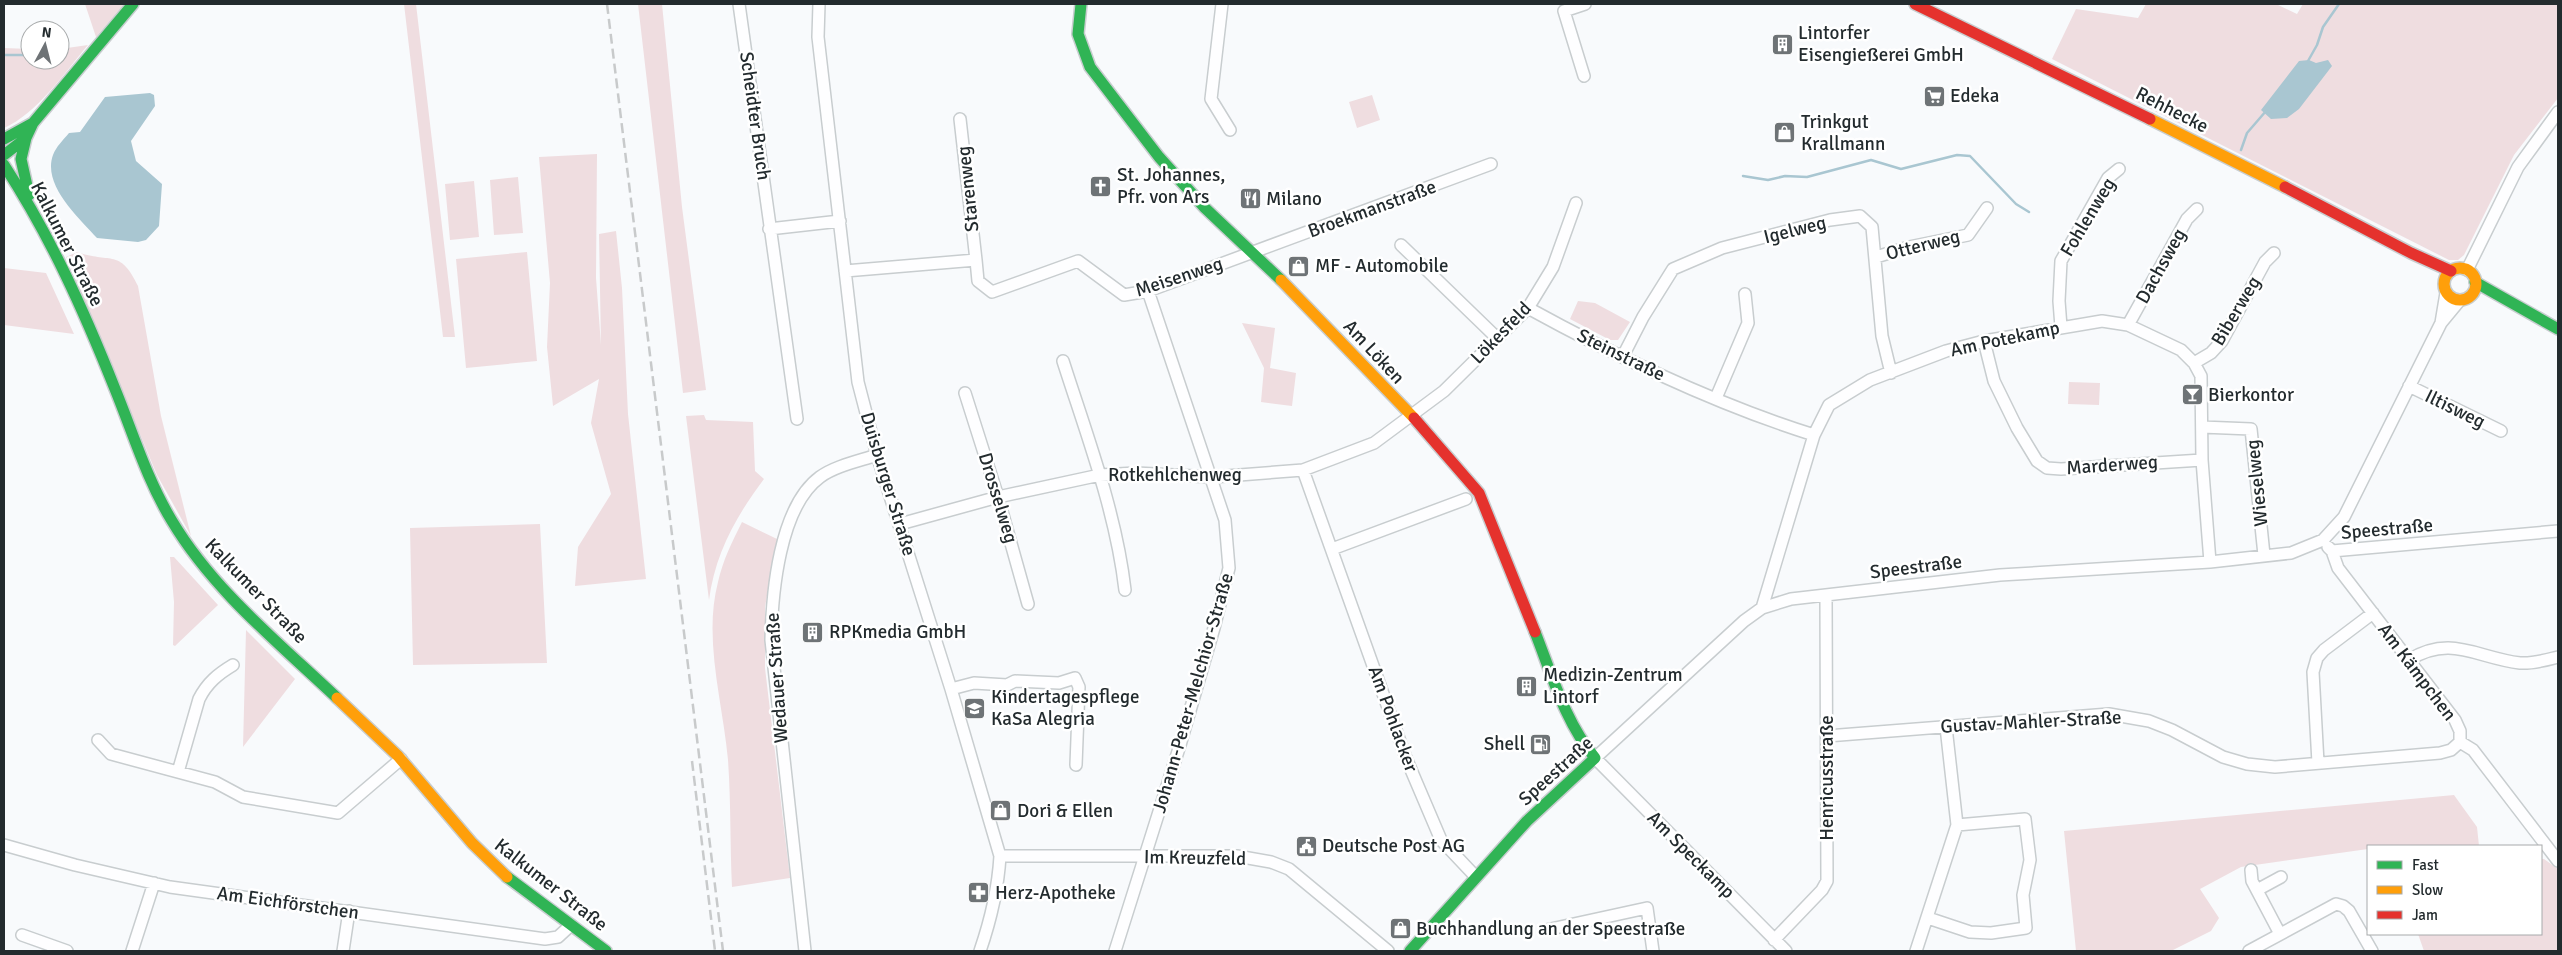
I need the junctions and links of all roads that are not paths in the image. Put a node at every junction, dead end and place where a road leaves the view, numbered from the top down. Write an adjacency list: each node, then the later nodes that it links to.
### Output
1 (133, 4): 11 (street)
2 (739, 4): 24 (street, Scheidter Bruch)
3 (819, 4): 23 (street, Duisburger Straße)
4 (1079, 4): 27 (street, Am Löken)
5 (1223, 4): 12 (street)
6 (1586, 4): 8 (street)
7 (1915, 4): 32 (street, Rehhecke)
8 (1584, 76)
9 (2558, 112): 30 (street)
10 (960, 119): 29 (street, Starenweg)
11 (33, 123): 13 (street); 14 (street)
12 (1230, 130)
13 (26, 138): 15 (street); 20 (street)
14 (4, 139)
15 (4, 155)
16 (1491, 164): 27 (street, Broekmanstraße)
17 (4, 165): 20 (street, Kalkumer Straße)
18 (2119, 169): 42 (street, Fohlenweg)
19 (1576, 203): 39 (street, Lökesfeld)
20 (32, 208): 86 (street, Kalkumer Straße)
21 (1987, 208): 28 (street, Otterweg)
22 (2197, 209): 41 (street, Dachsweg)
23 (840, 221): 24 (street); 31 (street, Duisburger Straße)
24 (769, 229): 54 (street, Scheidter Bruch)
25 (1401, 244): 44 (street)
26 (2274, 253): 48 (street, Biberweg)
27 (1251, 254): 34 (street, Meisenweg); 53 (street, Am Löken)
28 (1876, 258): 46 (street, Igelweg); 49 (street, Igelweg)
29 (976, 260): 31 (street); 34 (street, Meisenweg)
30 (2467, 270): 32 (street); 33 (street)
31 (845, 271): 58 (street, Duisburger Straße)
32 (2448, 275): 35 (street)
33 (2475, 282): 37 (street); 38 (street)
34 (1148, 291): 62 (street, Johann-Peter-Melchior-Straße)
35 (2446, 292): 37 (street); 40 (street)
36 (1745, 294): 52 (street)
37 (2466, 298): 38 (street); 40 (street)
38 (2512, 304): 43 (street)
39 (1528, 308): 44 (street, Lökesfeld); 46 (street, Steinstraße)
40 (2441, 323): 50 (street)
41 (2128, 325): 42 (street, Am Potekamp); 48 (street, Am Potekamp)
42 (2061, 327): 45 (street, Am Potekamp)
43 (2558, 329)
44 (1497, 338): 53 (street, Lökesfeld)
45 (1984, 341): 49 (street, Am Potekamp); 59 (street, Marderweg)
46 (1623, 356): 52 (street, Steinstraße)
47 (1063, 361): 61 (street)
48 (2194, 363): 55 (street)
49 (1892, 373): 57 (street, Am Potekamp)
50 (2409, 386): 56 (street, Iltisweg); 67 (street)
51 (966, 393): 63 (street, Drosselweg)
52 (1716, 398): 57 (street, Steinstraße)
53 (1412, 416): 60 (street, Rotkehlchenweg); 85 (street, Am Löken)
54 (797, 419)
55 (2202, 427): 59 (street); 70 (street, Wieselweg)
56 (2501, 431)
57 (1814, 435): 75 (street, Am Potekamp)
58 (877, 455): 65 (street, Duisburger Straße); 113 (street, Wedauer Straße)
59 (2202, 460): 71 (street)
60 (1303, 470): 62 (street, Rotkehlchenweg); 68 (street, Am Pohlacker)
61 (1100, 475): 62 (street, Rotkehlchenweg); 63 (street, Rotkehlchenweg); 72 (street)
62 (1213, 477): 93 (street, Johann-Peter-Melchior-Straße)
63 (998, 497): 65 (street, Rotkehlchenweg); 74 (street, Drosselweg)
64 (1466, 499): 68 (street)
65 (900, 524): 80 (street, Duisburger Straße)
66 (2558, 531): 69 (street, Speestraße)
67 (2322, 540): 69 (street, Speestraße); 70 (street, Speestraße)
68 (1332, 549): 97 (street, Am Pohlacker)
69 (2332, 551): 76 (street, Am Kämpchen)
70 (2264, 555): 71 (street, Speestraße)
71 (2210, 562): 73 (street, Speestraße)
72 (1125, 590)
73 (1826, 596): 75 (street, Speestraße); 82 (street, Henricusstraße)
74 (1028, 604)
75 (1762, 608): 85 (street, Speestraße)
76 (2373, 613): 78 (street, Am Kämpchen); 87 (street)
77 (2558, 657): 78 (street)
78 (2409, 660): 84 (street, Am Kämpchen)
79 (233, 665): 89 (street)
80 (951, 689): 88 (street); 92 (street, Duisburger Straße)
81 (1946, 727): 82 (street, Gustav-Mahler-Straße); 87 (street, Gustav-Mahler-Straße); 90 (street)
82 (1827, 736): 106 (street, Henricusstraße)
83 (98, 740): 89 (street)
84 (2460, 742): 87 (street, Gustav-Mahler-Straße); 94 (street, Am Kämpchen)
85 (1595, 758): 97 (street, Speestraße); 106 (street, Am Speckamp)
86 (401, 759): 89 (street); 102 (street, Kalkumer Straße)
87 (2318, 763)
88 (1076, 765)
89 (178, 772)
90 (1957, 825): 101 (street); 101 (street)
91 (4, 845): 98 (street, Am Eichförstchen)
92 (1000, 856): 93 (street, Im Kreuzfeld); 114 (street, Duisburger Straße)
93 (1145, 856): 115 (street, Johann-Peter-Melchior-Straße); 116 (street, Im Kreuzfeld)
94 (2558, 861)
95 (2251, 870): 99 (street)
96 (2281, 877): 99 (street)
97 (1476, 878): 107 (street, Speestraße)
98 (154, 883): 100 (street, Am Eichförstchen); 110 (street)
99 (2257, 890): 104 (street)
100 (349, 911): 102 (street, Am Eichförstchen); 111 (street)
101 (1928, 918): 119 (street)
102 (571, 925): 112 (street, Kalkumer Straße)
103 (1546, 930): 117 (street)
104 (2280, 934): 108 (street); 120 (street)
105 (22, 936): 109 (street)
106 (1774, 940): 118 (street, Am Speckamp)
107 (1414, 949)
108 (2256, 950)
109 (67, 951)
110 (132, 951)
111 (343, 951)
112 (606, 951)
113 (805, 951)
114 (980, 951)
115 (1115, 951)
116 (1388, 951)
117 (1653, 951)
118 (1786, 951)
119 (1916, 951)
120 (2372, 951)

